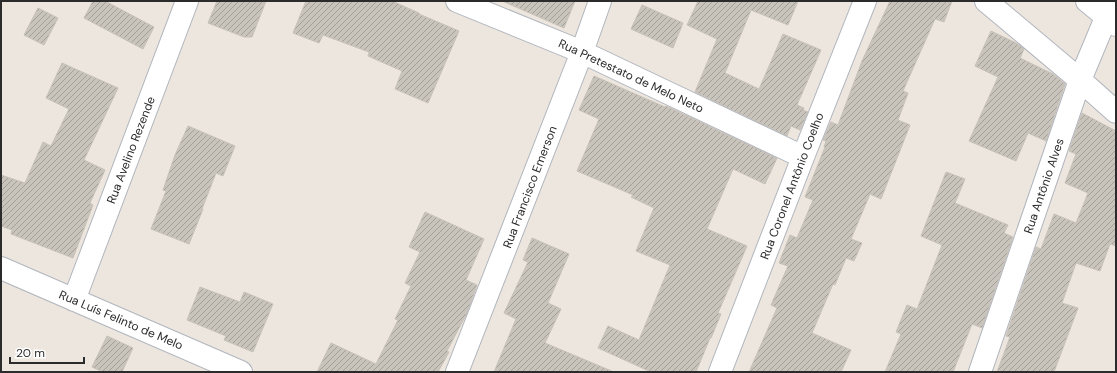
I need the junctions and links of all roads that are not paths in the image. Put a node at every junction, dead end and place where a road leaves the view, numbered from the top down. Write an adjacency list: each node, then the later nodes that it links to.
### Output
1 (187, 1): 13 (street, Rua Avelino Rezende)
2 (457, 1): 8 (street, Rua Pretestato de Melo Neto)
3 (600, 1): 8 (street, Rua Francisco Emerson)
4 (865, 1): 11 (street, Rua Coronel Antônio Coelho)
5 (986, 1): 9 (street)
6 (1087, 1): 7 (street)
7 (1112, 14): 9 (street, Rua Antônio Alves)
8 (582, 52): 11 (street, Rua Pretestato de Melo Neto); 15 (street, Rua Francisco Emerson)
9 (1080, 80): 10 (street); 17 (street, Rua Antônio Alves)
10 (1116, 112)
11 (803, 157): 16 (street, Rua Coronel Antônio Coelho)
12 (1, 268): 13 (street, Rua Luís Felinto de Melo)
13 (74, 300): 14 (street, Rua Luís Felinto de Melo)
14 (241, 372)
15 (457, 372)
16 (720, 372)
17 (980, 372)

